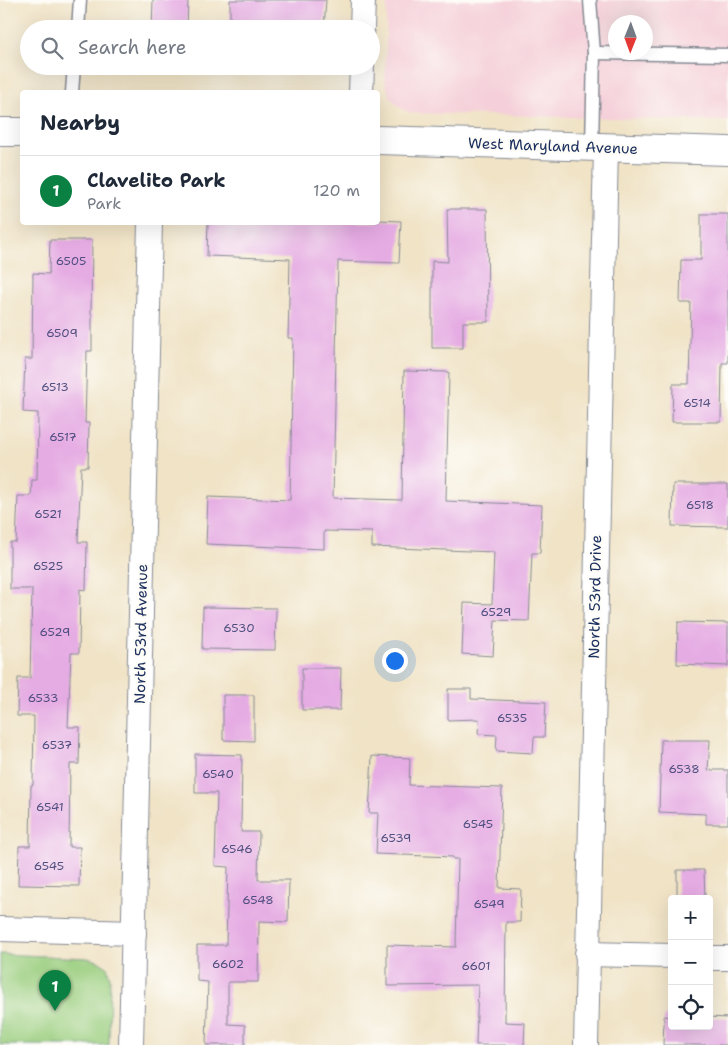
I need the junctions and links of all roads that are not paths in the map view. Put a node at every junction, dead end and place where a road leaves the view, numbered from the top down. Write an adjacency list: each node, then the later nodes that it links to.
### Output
1 (80, 0): 4 (lane)
2 (363, 0): 5 (street)
3 (590, 0): 6 (lane)
4 (79, 20)
5 (362, 20)
6 (594, 53): 7 (lane); 15 (lane)
7 (728, 55)
8 (73, 75): 10 (lane)
9 (362, 75): 11 (street)
10 (72, 90)
11 (361, 90)
12 (0, 132): 13 (street)
13 (20, 132)
14 (380, 140): 15 (street, West Maryland Avenue)
15 (599, 148): 16 (street, West Maryland Avenue); 20 (street, North 53rd Drive)
16 (728, 151)
17 (150, 225): 19 (street, North 53rd Avenue)
18 (0, 929): 19 (street)
19 (134, 933): 24 (street, North 53rd Avenue)
20 (587, 954): 21 (street); 25 (street, North 53rd Drive)
21 (668, 956)
22 (713, 958): 23 (street)
23 (728, 958)
24 (131, 1045)
25 (586, 1045)

